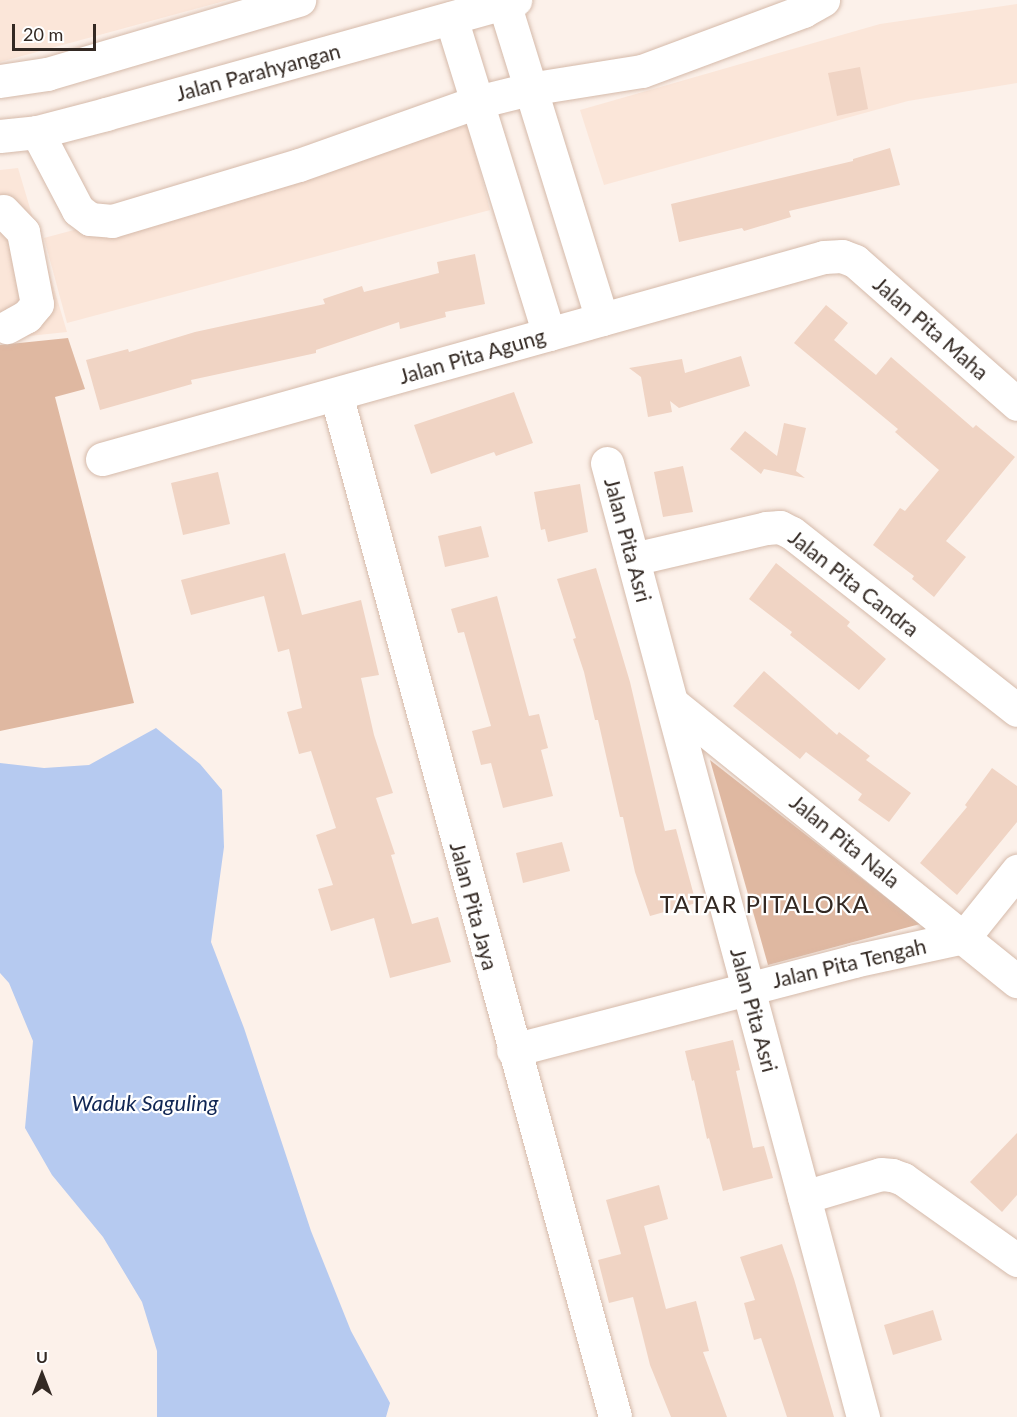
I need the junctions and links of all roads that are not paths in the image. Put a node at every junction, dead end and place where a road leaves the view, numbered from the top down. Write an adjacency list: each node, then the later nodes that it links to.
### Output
1 (296, 0): 5 (street)
2 (823, 0): 6 (street)
3 (509, 2): 4 (street, Jalan Parahyangan); 6 (street)
4 (451, 18): 7 (street); 8 (street, Jalan Parahyangan)
5 (0, 81)
6 (529, 89): 7 (street); 12 (street)
7 (477, 102): 8 (street); 14 (street)
8 (37, 132): 9 (street, Jalan Parahyangan)
9 (0, 136)
10 (1, 201): 13 (street)
11 (842, 256): 12 (street, Jalan Pita Agung); 16 (street, Jalan Pita Maha)
12 (602, 319): 14 (street, Jalan Pita Agung)
13 (4, 327)
14 (549, 334): 15 (street, Jalan Pita Agung)
15 (336, 394): 17 (street, Jalan Pita Agung); 26 (street, Jalan Pita Jaya)
16 (1017, 404)
17 (102, 459)
18 (607, 463): 19 (street, Jalan Pita Asri)
19 (633, 559): 20 (street, Jalan Pita Asri); 21 (street, Jalan Pita Candra)
20 (672, 703): 23 (street, Jalan Pita Nala); 25 (street, Jalan Pita Asri)
21 (1017, 710)
22 (1017, 871): 23 (street)
23 (964, 937): 24 (street, Jalan Pita Nala); 25 (street, Jalan Pita Tengah)
24 (1017, 981)
25 (748, 988): 26 (street, Jalan Pita Tengah); 27 (street, Jalan Pita Asri)
26 (513, 1050): 29 (street, Jalan Pita Jaya)
27 (804, 1197): 28 (street); 30 (street, Jalan Pita Asri)
28 (1017, 1260)
29 (615, 1417)
30 (863, 1417)

